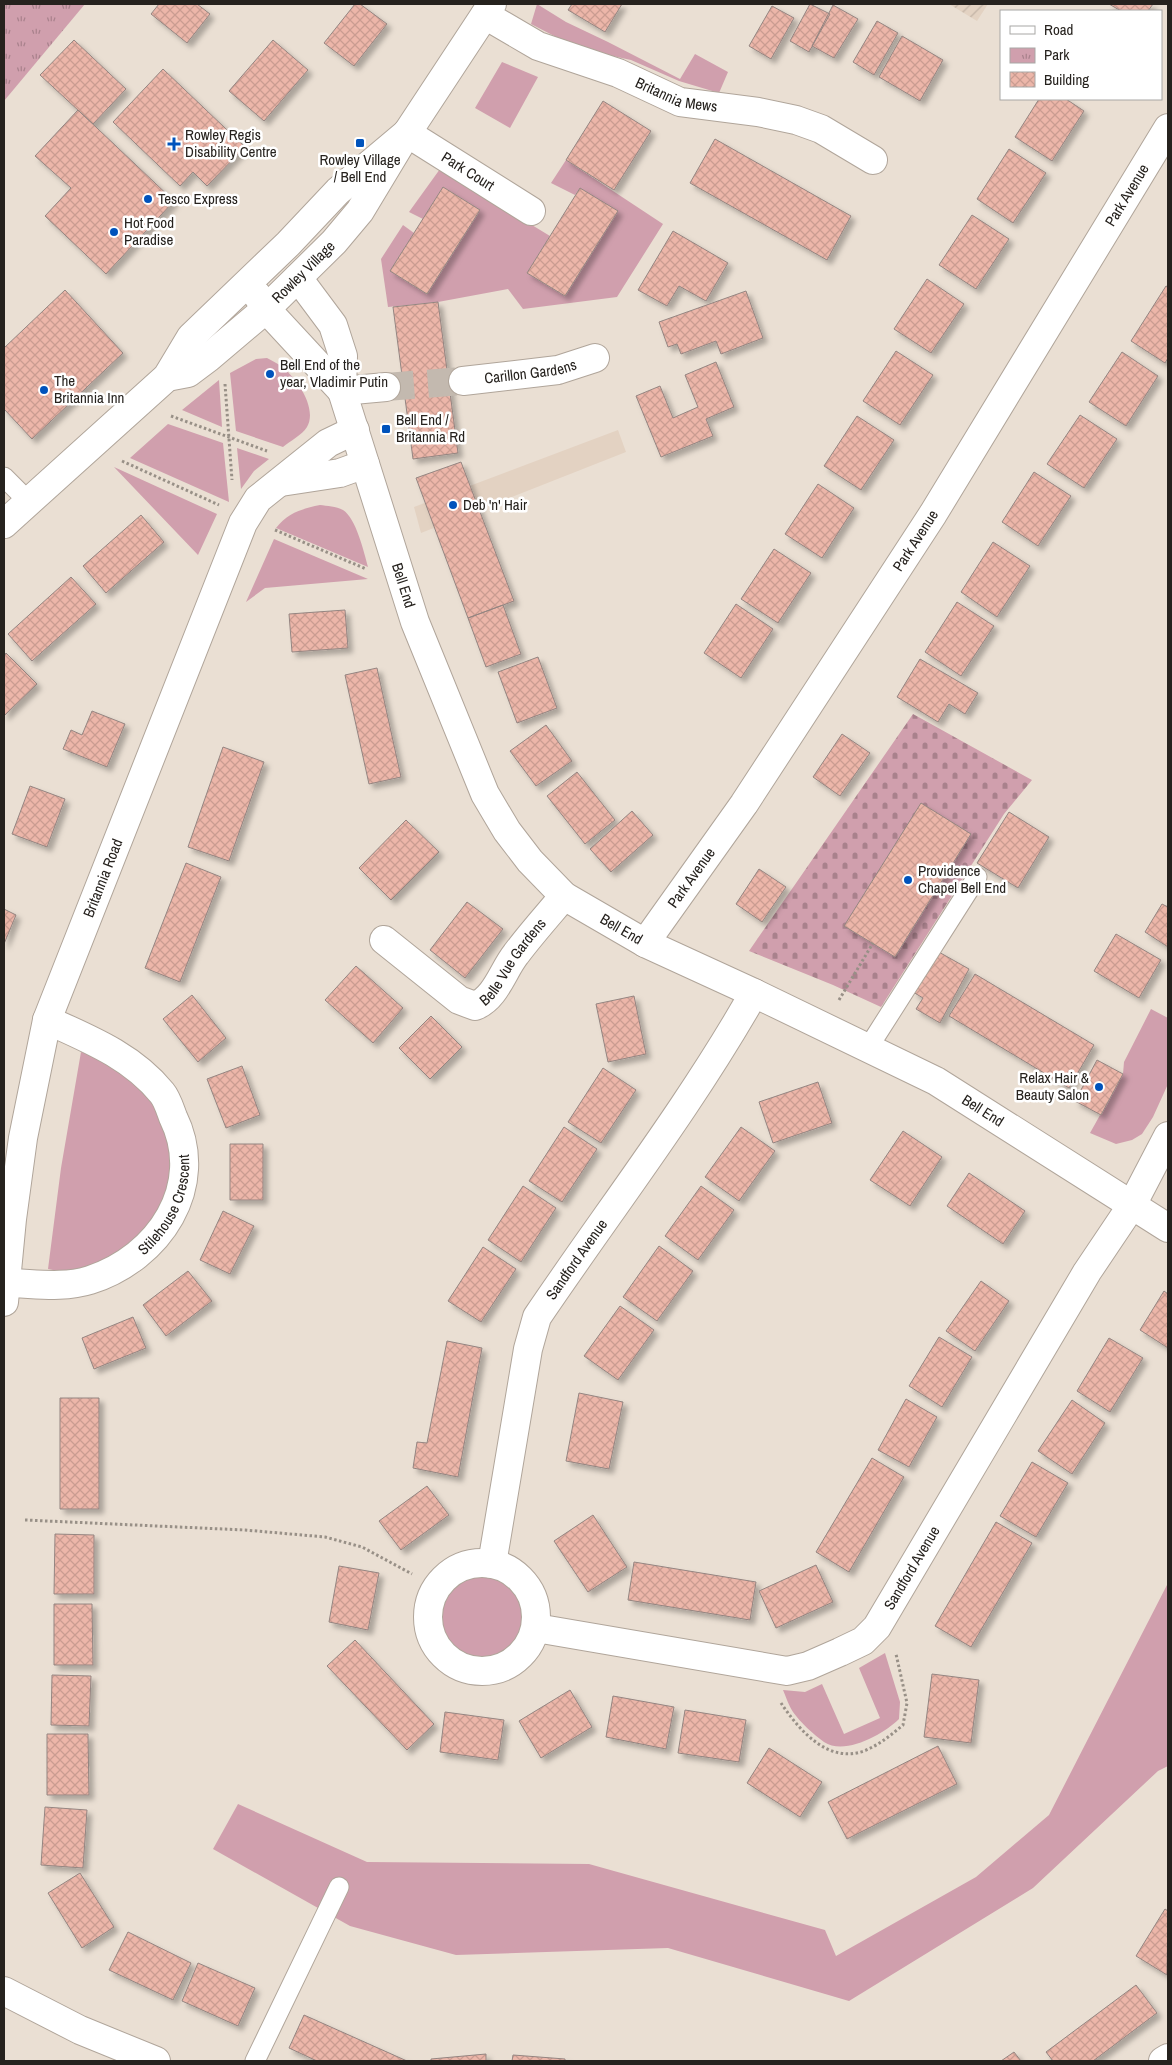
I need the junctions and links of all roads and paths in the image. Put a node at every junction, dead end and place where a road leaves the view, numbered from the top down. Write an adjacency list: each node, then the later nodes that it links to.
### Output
1 (488, 9): 3 (street, Rowley Village); 4 (street, Britannia Mews)
2 (1168, 128): 29 (street, Park Avenue)
3 (407, 133): 5 (street, Park Court); 6 (street, Rowley Village); 7 (street, Rowley Village)
4 (873, 160)
5 (531, 211)
6 (298, 278): 7 (street); 13 (street, Bell End)
7 (258, 295): 9 (street, Rowley Village); 9 (street, Rowley Village); 13 (street, Bell End)
8 (595, 358): 11 (street, Carillon Gardens)
9 (167, 377): 22 (street, Rowley Village)
10 (224, 378): 16 (path)
11 (463, 381)
12 (386, 387): 13 (street)
13 (342, 391): 15 (street, Bell End)
14 (166, 414): 16 (path)
15 (355, 430): 19 (street, Bell End); 21 (street, Britannia Road)
16 (228, 437): 17 (path); 23 (path)
17 (274, 453)
18 (116, 458): 23 (path)
19 (365, 464): 21 (street, Britannia Road); 25 (street, Bell End)
20 (4, 477): 22 (lane)
21 (280, 483): 23 (street, Britannia Road)
22 (28, 501): 24 (street, Rowley Village)
23 (241, 516): 25 (path); 32 (street, Britannia Road)
24 (4, 524)
25 (403, 584): 27 (street, Bell End)
26 (977, 877): 34 (lane)
27 (564, 896): 28 (street, Belle Vue Gardens); 29 (street, Bell End)
28 (384, 940)
29 (645, 943): 31 (street, Bell End)
30 (873, 943): 33 (path)
31 (754, 993): 33 (street, Bell End); 40 (street, Sandford Avenue)
32 (48, 1020): 38 (street, Britannia Road); 38 (street, Stilehouse Crescent)
33 (824, 1026): 34 (street, Bell End)
34 (868, 1048): 36 (street, Bell End)
35 (1168, 1136): 36 (street, Sandford Avenue)
36 (1132, 1204): 37 (street, Bell End); 42 (street, Sandford Avenue)
37 (1168, 1228)
38 (4, 1290)
39 (24, 1520): 41 (path)
40 (492, 1564): 42 (street); 42 (street)
41 (412, 1574)
42 (536, 1628)
43 (894, 1648): 44 (path)
44 (777, 1697)
45 (339, 1887): 49 (lane)
46 (4, 1991): 48 (street)
47 (1168, 2058): 50 (street)
48 (156, 2061)
49 (255, 2061)
50 (1164, 2061)

